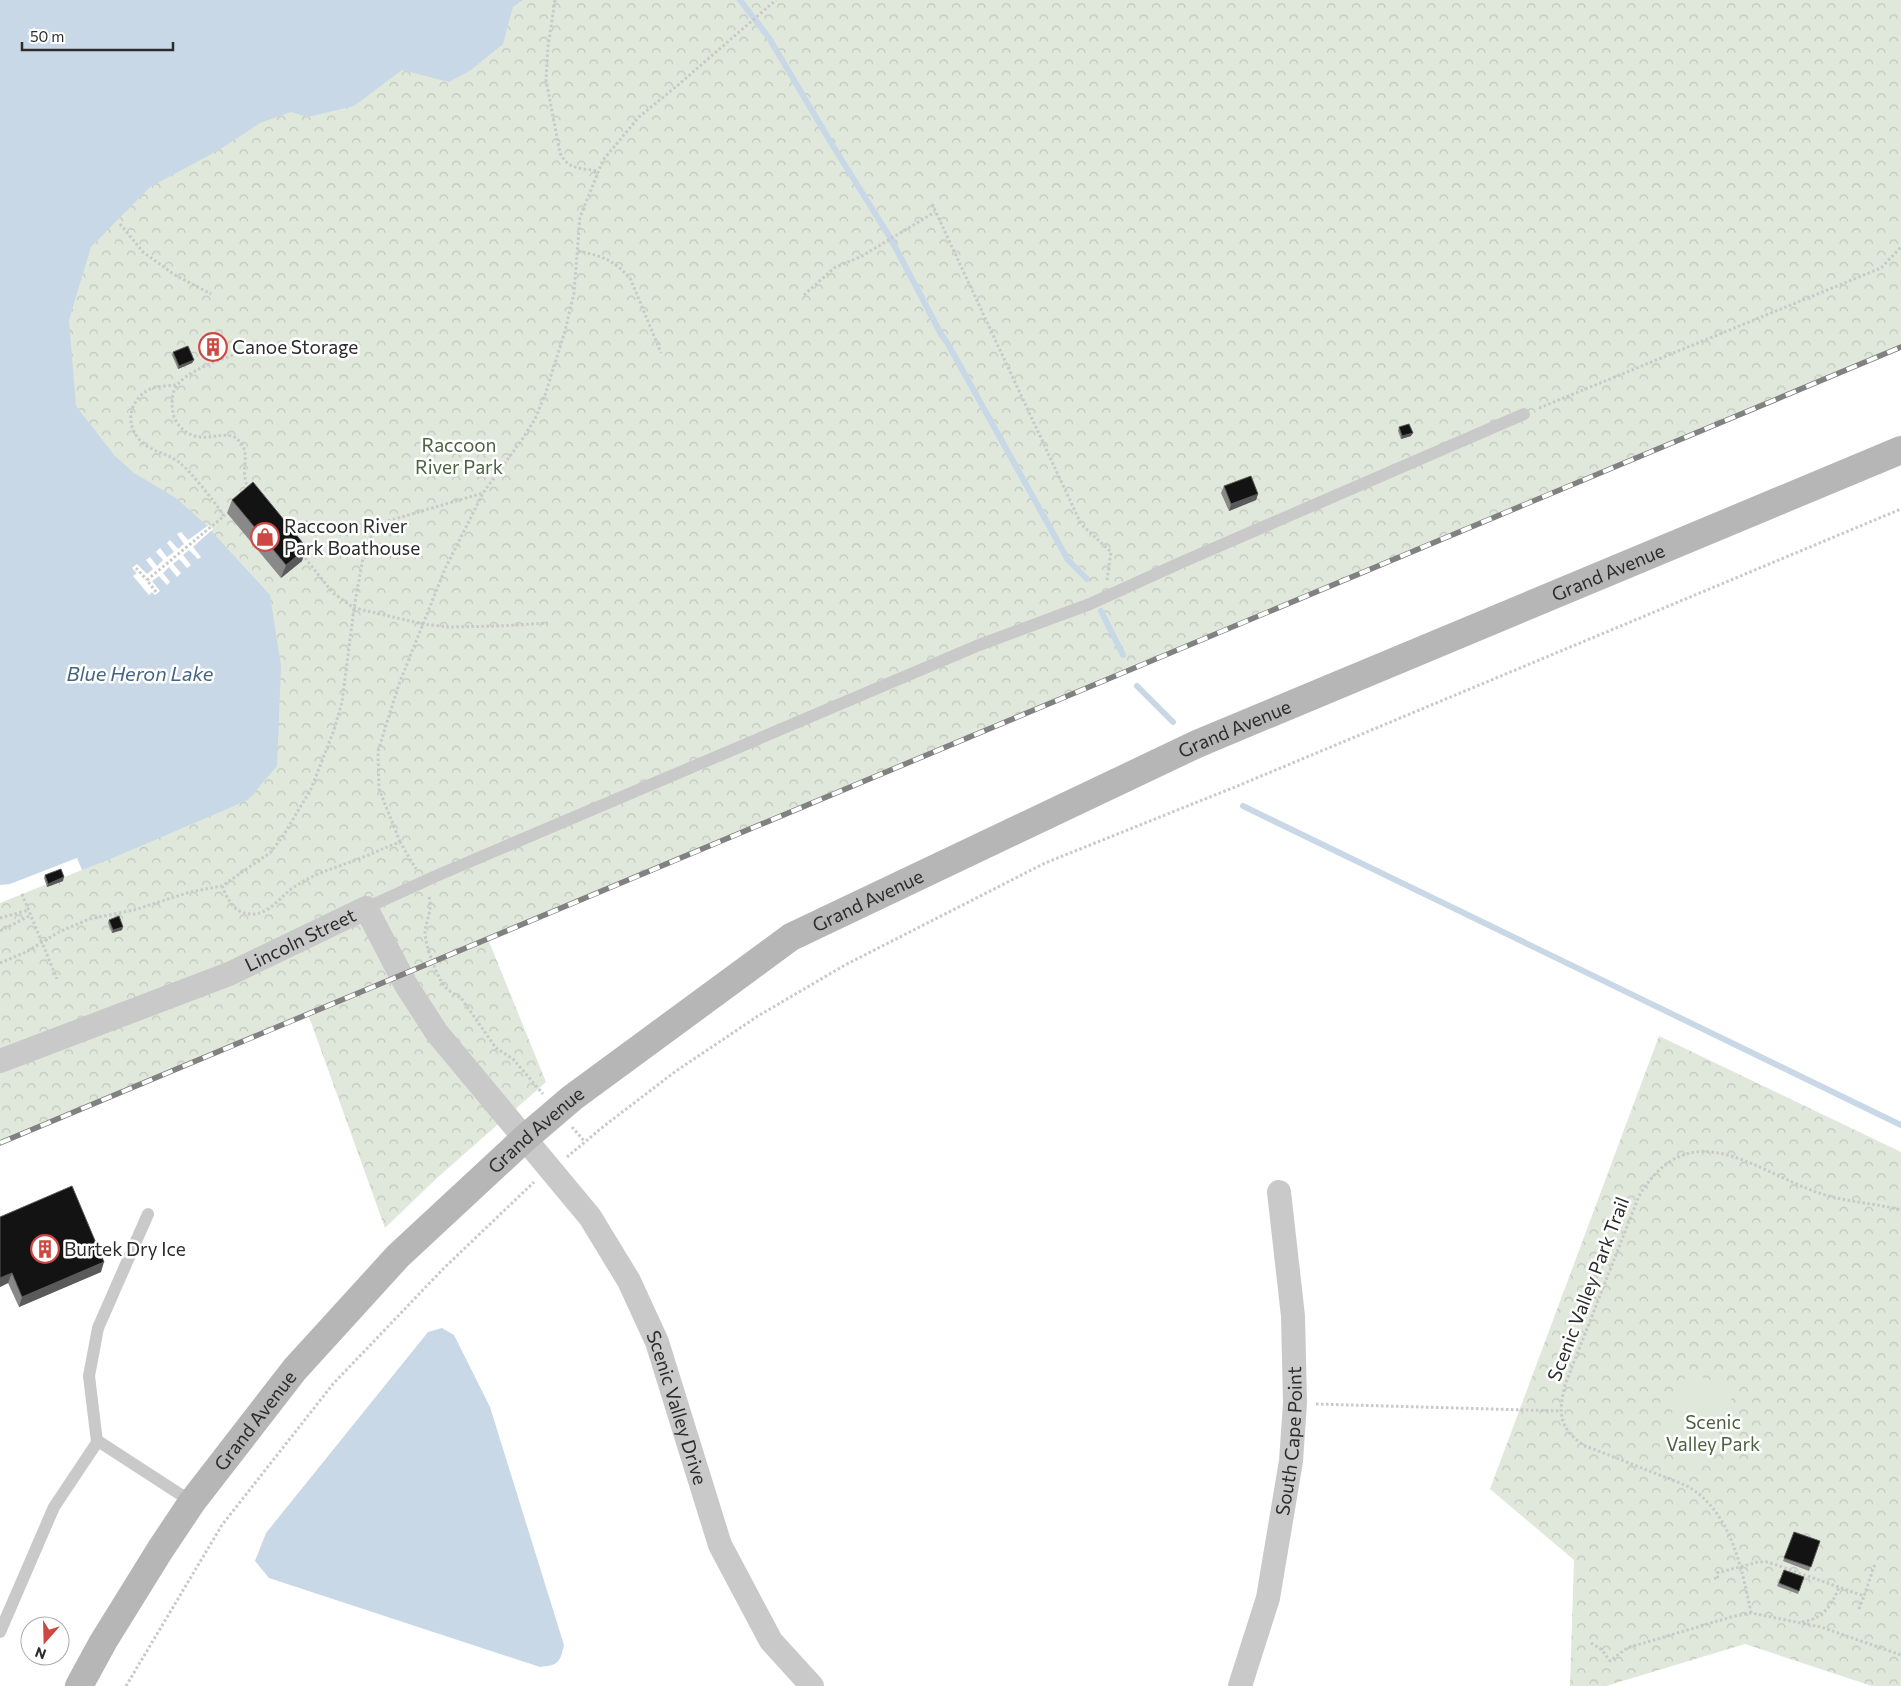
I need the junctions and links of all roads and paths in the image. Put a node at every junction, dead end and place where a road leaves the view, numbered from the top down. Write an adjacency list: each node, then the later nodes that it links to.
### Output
1 (555, 0): 3 (path)
2 (776, 0): 3 (path)
3 (598, 171): 8 (path)
4 (932, 204): 5 (path)
5 (936, 212): 10 (path); 23 (path)
6 (120, 224): 9 (path)
7 (1901, 247): 14 (path)
8 (578, 251): 12 (path); 16 (path)
9 (211, 294)
10 (804, 295)
11 (261, 345): 13 (path)
12 (661, 353)
13 (176, 385): 17 (path); 21 (path)
14 (1524, 414): 23 (lane)
15 (1901, 450): 39 (main road, Grand Avenue)
16 (483, 493): 24 (path); 26 (path)
17 (254, 495)
18 (1901, 509): 40 (path)
19 (296, 548): 24 (path)
20 (136, 568): 21 (path)
21 (146, 580): 22 (path)
22 (156, 592)
23 (1104, 598): 29 (lane)
24 (354, 608): 26 (path); 34 (path)
25 (548, 623): 26 (path)
26 (423, 624): 27 (path)
27 (400, 842)
28 (22, 894): 30 (path)
29 (366, 908): 37 (street, Lincoln Street); 39 (street, Lincoln Street)
30 (29, 910): 31 (path); 32 (path)
31 (31, 915): 33 (path); 34 (path)
32 (0, 918)
33 (0, 931)
34 (42, 942): 35 (path); 36 (path)
35 (0, 962)
36 (57, 979)
37 (0, 1061)
38 (578, 1133): 40 (path)
39 (524, 1139): 49 (main road, Grand Avenue); 63 (street, Scenic Valley Drive)
40 (585, 1142): 41 (path)
41 (569, 1155)
42 (533, 1184): 62 (path)
43 (1279, 1192): 46 (street, South Cape Point)
44 (1901, 1210): 47 (path, Scenic Valley Park Trail)
45 (148, 1214): 48 (lane)
46 (1295, 1403): 47 (path); 64 (street, South Cape Point)
47 (1561, 1412): 51 (path, Scenic Valley Park Trail)
48 (97, 1442): 49 (lane); 58 (lane)
49 (192, 1502): 61 (main road, Grand Avenue)
50 (1875, 1564): 54 (path)
51 (1741, 1566): 52 (path); 53 (path); 56 (path, Scenic Valley Park Trail)
52 (1714, 1578)
53 (1839, 1587): 54 (path); 57 (path)
54 (1864, 1596): 55 (path)
55 (1859, 1610)
56 (1751, 1613): 57 (path); 59 (path)
57 (1799, 1622): 60 (path)
58 (0, 1632)
59 (1591, 1643)
60 (1901, 1654)
61 (79, 1686)
62 (126, 1686)
63 (812, 1686)
64 (1240, 1686)

